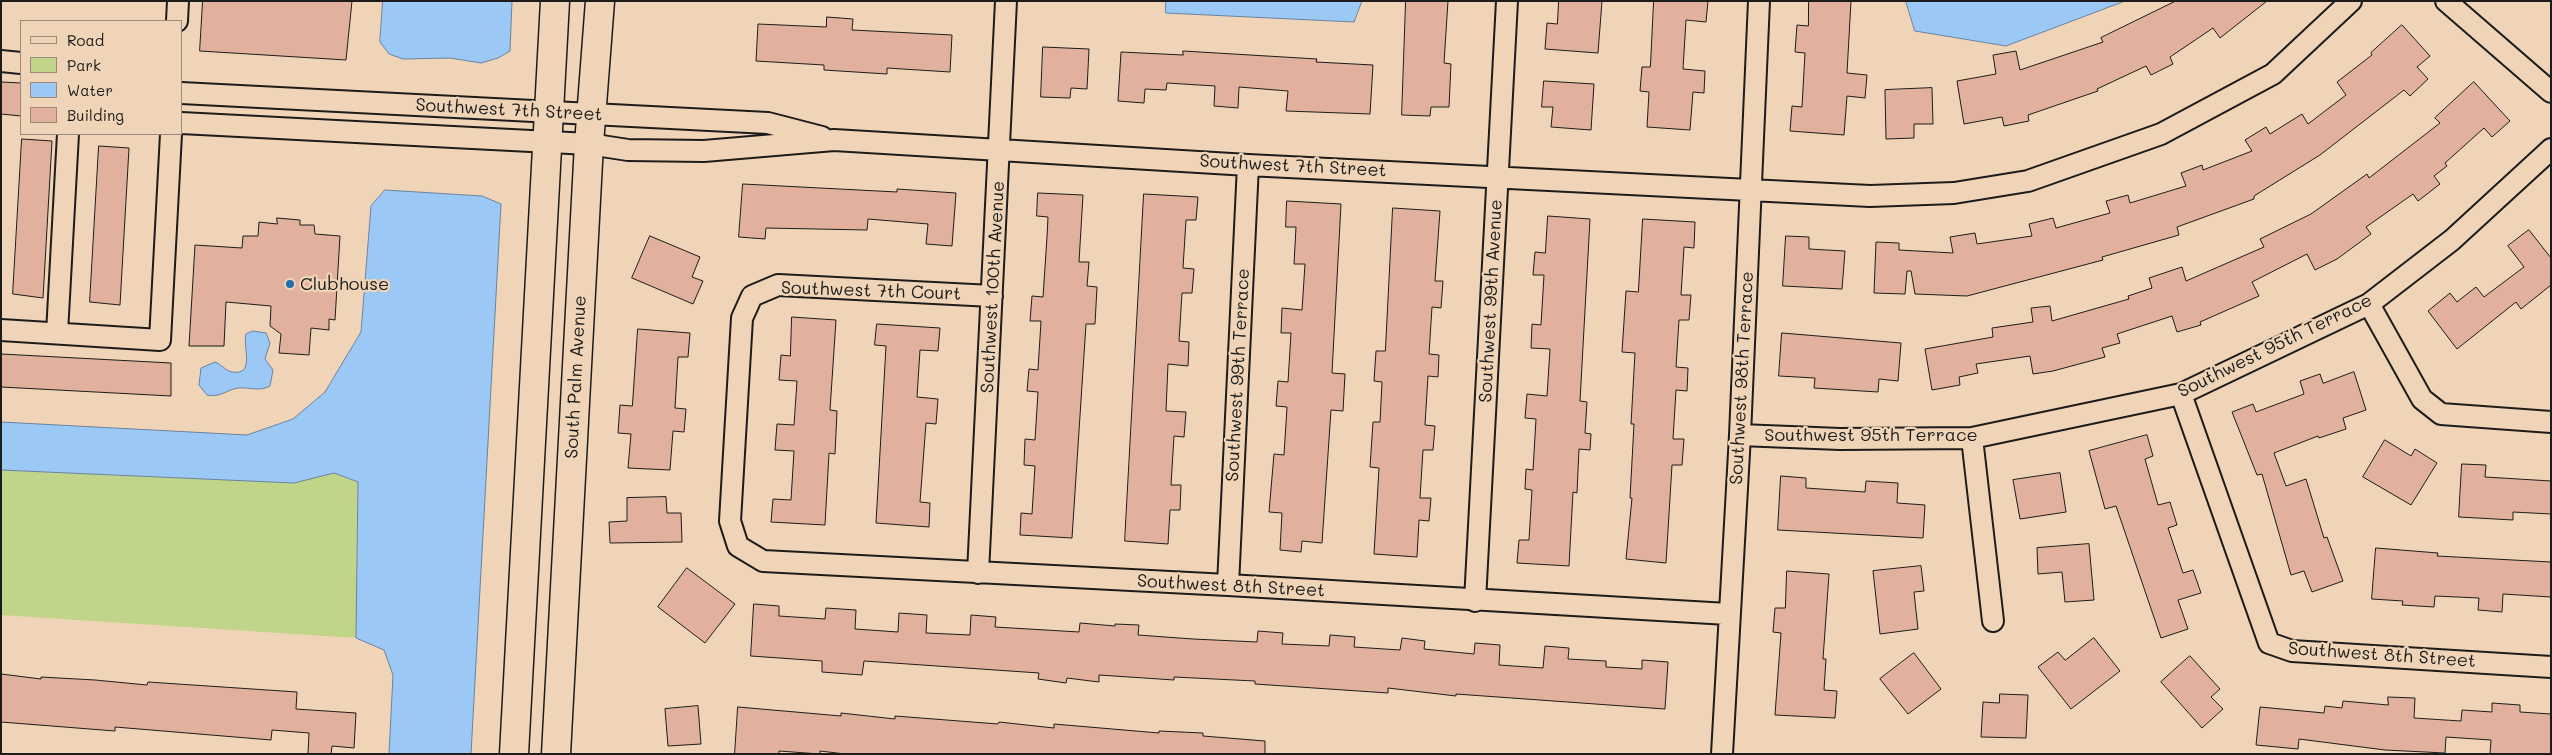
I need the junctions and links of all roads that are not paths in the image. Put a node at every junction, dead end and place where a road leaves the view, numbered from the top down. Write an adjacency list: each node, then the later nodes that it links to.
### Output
1 (178, 1): 9 (street)
2 (555, 1): 16 (main road)
3 (600, 1): 17 (main road, South Palm Avenue)
4 (1006, 1): 26 (street, Southwest 100th Avenue)
5 (1507, 1): 29 (street, Southwest 99th Avenue)
6 (1759, 1): 30 (street, Southwest 98th Terrace)
7 (2351, 1): 30 (street, Southwest 7th Street)
8 (2446, 1): 12 (street)
9 (177, 20)
10 (1, 61): 11 (street)
11 (20, 63)
12 (2551, 92)
13 (182, 93): 14 (street, Southwest 7th Street)
14 (240, 97): 15 (street, Southwest 7th Street); 19 (street)
15 (340, 102): 16 (street, Southwest 7th Street); 20 (street)
16 (550, 112): 17 (street, Southwest 7th Street); 24 (main road)
17 (592, 114): 23 (street, Southwest 7th Street); 25 (main road, South Palm Avenue)
18 (182, 123): 19 (street, Southwest 7th Street)
19 (239, 125): 20 (street, Southwest 7th Street)
20 (340, 131): 24 (street, Southwest 7th Street)
21 (68, 135): 34 (street)
22 (171, 135): 34 (street)
23 (834, 140): 25 (street, Southwest 7th Street); 26 (street, Southwest 7th Street)
24 (548, 142): 25 (street, Southwest 7th Street); 46 (main road)
25 (589, 144): 47 (main road, South Palm Avenue)
26 (1000, 149): 28 (street, Southwest 7th Street); 31 (street, Southwest 100th Avenue)
27 (2551, 149): 32 (street, Southwest 95th Terrace)
28 (1248, 165): 29 (street, Southwest 7th Street); 41 (street, Southwest 99th Terrace)
29 (1497, 177): 30 (street, Southwest 7th Street); 42 (street, Southwest 99th Avenue)
30 (1752, 188): 37 (street, Southwest 98th Terrace)
31 (992, 296): 39 (street, Southwest 7th Court); 40 (street, Southwest 100th Avenue)
32 (2369, 304): 35 (street, Southwest 95th Terrace); 36 (street)
33 (1, 330): 34 (street)
34 (57, 333)
35 (2181, 394): 38 (street, Southwest 95th Terrace); 45 (street, Southwest 8th Street)
36 (2551, 422)
37 (1740, 435): 38 (street, Southwest 95th Terrace); 43 (street, Southwest 98th Terrace)
38 (1972, 438): 44 (street)
39 (738, 546): 40 (street, Southwest 8th Street)
40 (978, 574): 41 (street, Southwest 8th Street)
41 (1228, 584): 42 (street, Southwest 8th Street)
42 (1475, 601): 43 (street, Southwest 8th Street)
43 (1728, 614): 48 (street, Southwest 98th Terrace)
44 (1993, 621)
45 (2551, 667)
46 (514, 754)
47 (556, 754)
48 (1722, 754)

